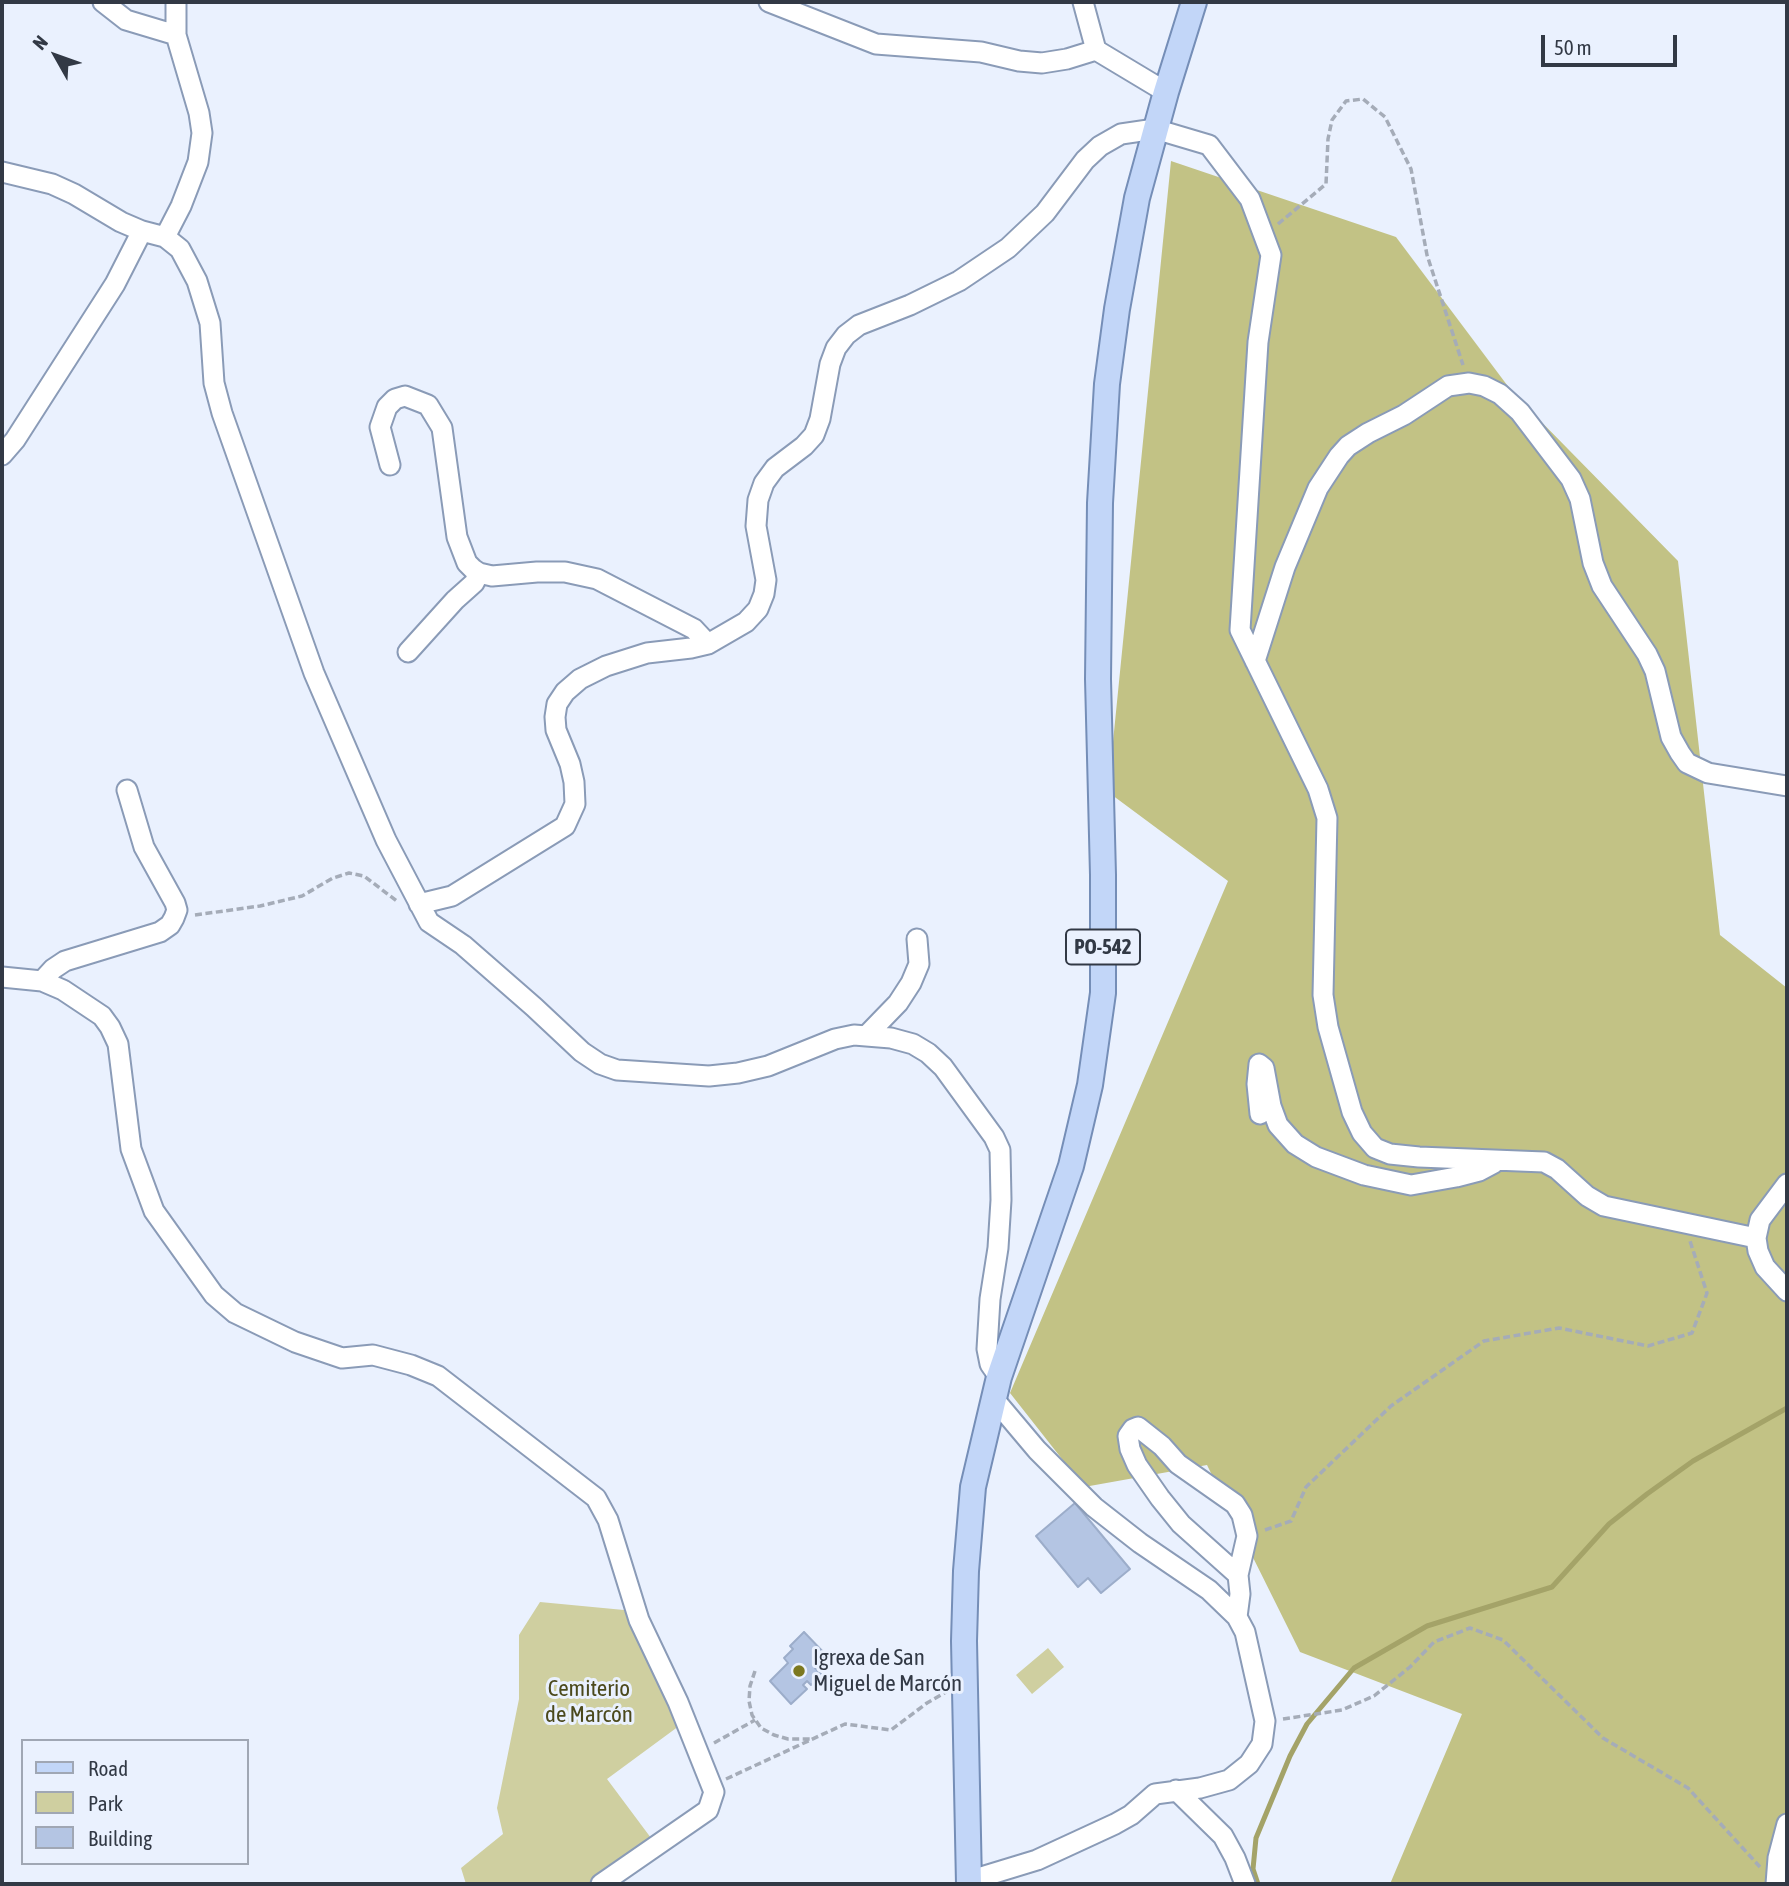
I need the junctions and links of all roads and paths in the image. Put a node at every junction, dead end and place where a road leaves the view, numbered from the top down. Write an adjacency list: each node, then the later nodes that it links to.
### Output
1 (103, 2): 6 (street)
2 (176, 2): 6 (street)
3 (769, 2): 7 (street)
4 (1083, 2): 7 (street)
5 (1194, 2): 8 (main road, PO-542)
6 (176, 35): 13 (street)
7 (1096, 50): 8 (street)
8 (1166, 92): 9 (main road, PO-542)
9 (1155, 129): 12 (street); 18 (street); 36 (main road, PO-542)
10 (2, 172): 11 (street)
11 (142, 231): 13 (street); 15 (street)
12 (1264, 236): 14 (path); 20 (street)
13 (166, 237): 23 (street)
14 (1469, 383): 20 (street); 21 (street)
15 (2, 454)
16 (390, 465): 17 (street)
17 (479, 573): 18 (street); 19 (street)
18 (708, 644): 23 (street)
19 (408, 652)
20 (1255, 661): 31 (street)
21 (1787, 786)
22 (127, 790): 24 (street)
23 (419, 904): 25 (street)
24 (174, 918): 25 (path); 28 (street)
25 (429, 922): 29 (street)
26 (917, 939): 29 (street)
27 (2, 977): 28 (street)
28 (42, 981): 45 (street)
29 (867, 1035): 36 (street)
30 (1260, 1114): 31 (street)
31 (1497, 1161): 33 (street)
32 (1787, 1184): 34 (street)
33 (1685, 1222): 34 (street); 37 (path)
34 (1756, 1238): 35 (street)
35 (1787, 1291)
36 (996, 1388): 39 (street); 50 (main road, PO-542)
37 (1247, 1536): 38 (street); 38 (street)
38 (1238, 1575): 39 (street)
39 (1237, 1617): 43 (street)
40 (755, 1671): 42 (path)
41 (951, 1689): 44 (path)
42 (755, 1720): 44 (path); 45 (path)
43 (1265, 1721): 47 (street); 49 (path)
44 (813, 1739): 46 (path)
45 (698, 1751): 46 (street)
46 (712, 1786): 51 (street)
47 (1176, 1790): 50 (street); 52 (street)
48 (1787, 1824): 49 (street)
49 (1771, 1879)
50 (968, 1882)
51 (601, 1884)
52 (1245, 1884)

